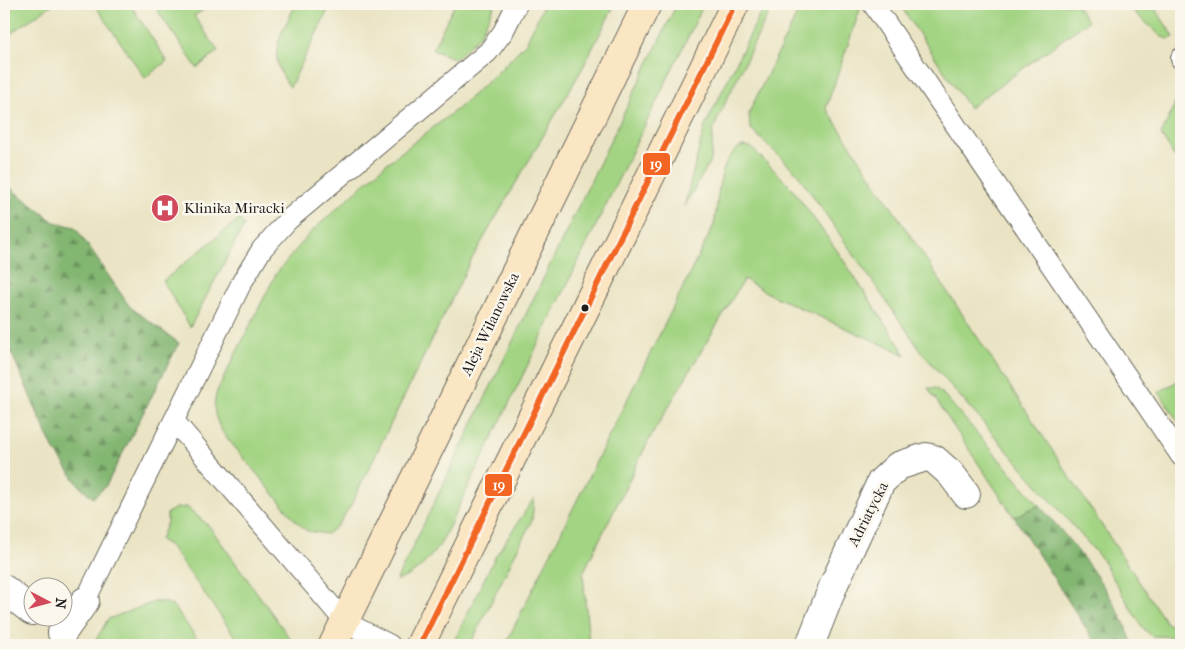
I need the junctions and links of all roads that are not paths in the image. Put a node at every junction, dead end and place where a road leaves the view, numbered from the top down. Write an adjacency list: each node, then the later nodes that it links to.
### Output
1 (517, 4): 5 (lane)
2 (647, 4): 12 (main road, Aleja Wilanowska)
3 (735, 4): 15 (main road)
4 (873, 4): 6 (lane)
5 (175, 422): 9 (lane); 12 (lane)
6 (1181, 456)
7 (966, 494): 16 (street, Adriatycka)
8 (4, 589): 10 (street)
9 (85, 601): 13 (street)
10 (22, 603)
11 (50, 626): 13 (street)
12 (339, 633): 14 (lane)
13 (64, 639)
14 (390, 645)
15 (420, 645)
16 (810, 645)

